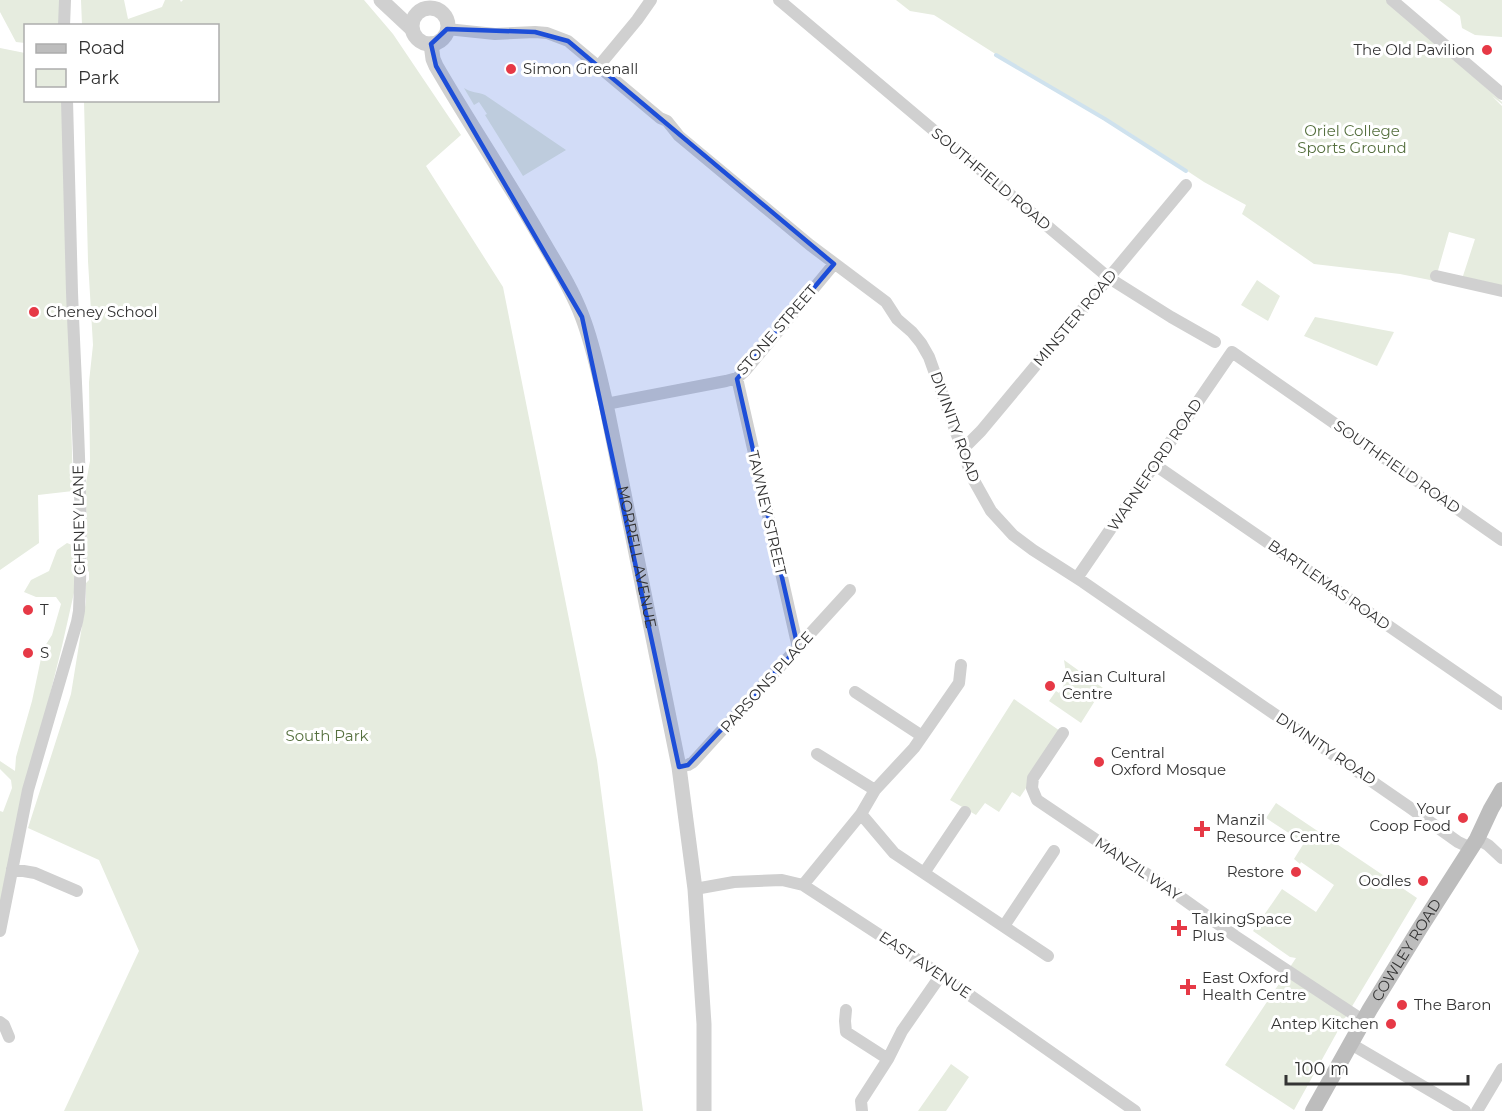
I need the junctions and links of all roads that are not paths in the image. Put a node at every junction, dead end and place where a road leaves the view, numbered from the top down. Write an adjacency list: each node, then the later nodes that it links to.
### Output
1 (64, 0): 7 (street)
2 (381, 0): 8 (street)
3 (651, 0): 11 (street)
4 (779, 0): 17 (street, SOUTHFIELD ROAD)
5 (1392, 0): 12 (street)
6 (429, 4): 8 (street); 9 (street)
7 (64, 24)
8 (412, 29): 10 (street)
9 (447, 29): 10 (street); 11 (street, DIVINITY ROAD)
10 (431, 44): 22 (street, MORRELL AVENUE)
11 (598, 67): 15 (street, DIVINITY ROAD)
12 (1502, 94)
13 (67, 102): 43 (street, CHENEY LANE)
14 (1186, 185): 17 (street, MINSTER ROAD)
15 (834, 264): 21 (street, STONE STREET); 23 (street, DIVINITY ROAD)
16 (1436, 276): 18 (street)
17 (1109, 278): 19 (street, SOUTHFIELD ROAD); 23 (street, MINSTER ROAD)
18 (1502, 291)
19 (1215, 342)
20 (1232, 352): 24 (street, WARNEFORD ROAD); 25 (street, SOUTHFIELD ROAD)
21 (737, 378): 22 (street, STONE STREET); 28 (street, TAWNEY STREET)
22 (606, 404): 35 (street, MORRELL AVENUE)
23 (961, 447): 26 (street, DIVINITY ROAD)
24 (1155, 465): 26 (street, WARNEFORD ROAD); 31 (street, BARTLEMAS ROAD)
25 (1502, 540)
26 (1077, 578): 40 (street, DIVINITY ROAD)
27 (850, 590): 28 (street, PARSONS PLACE)
28 (798, 648): 35 (street, PARSONS PLACE)
29 (960, 665): 33 (street)
30 (855, 692): 33 (street)
31 (1502, 704)
32 (1063, 733): 53 (street, MANZIL WAY)
33 (922, 736): 36 (street)
34 (817, 754): 36 (street)
35 (679, 767): 46 (street, MORRELL AVENUE)
36 (875, 790): 39 (street)
37 (1502, 790): 40 (main road, COWLEY ROAD)
38 (965, 812): 44 (street)
39 (861, 814): 44 (street); 45 (street)
40 (1474, 843): 42 (street, DIVINITY ROAD); 53 (main road, COWLEY ROAD)
41 (1054, 851): 48 (street)
42 (1502, 858)
43 (12, 869): 47 (street); 49 (street, CHENEY LANE)
44 (924, 873): 48 (street)
45 (803, 885): 46 (street, EAST AVENUE); 51 (street, EAST AVENUE)
46 (696, 889): 59 (street, MORRELL AVENUE)
47 (77, 891)
48 (1004, 926): 50 (street)
49 (0, 931)
50 (1048, 956)
51 (941, 975): 57 (street); 61 (street, EAST AVENUE)
52 (846, 1010): 57 (street)
53 (1364, 1021): 56 (main road, COWLEY ROAD)
54 (0, 1022): 55 (street)
55 (9, 1037)
56 (1351, 1044): 62 (main road, COWLEY ROAD); 63 (street)
57 (888, 1059): 60 (street)
58 (1502, 1069): 64 (street)
59 (704, 1111)
60 (862, 1111)
61 (1135, 1111)
62 (1313, 1111)
63 (1465, 1111)
64 (1477, 1111)

